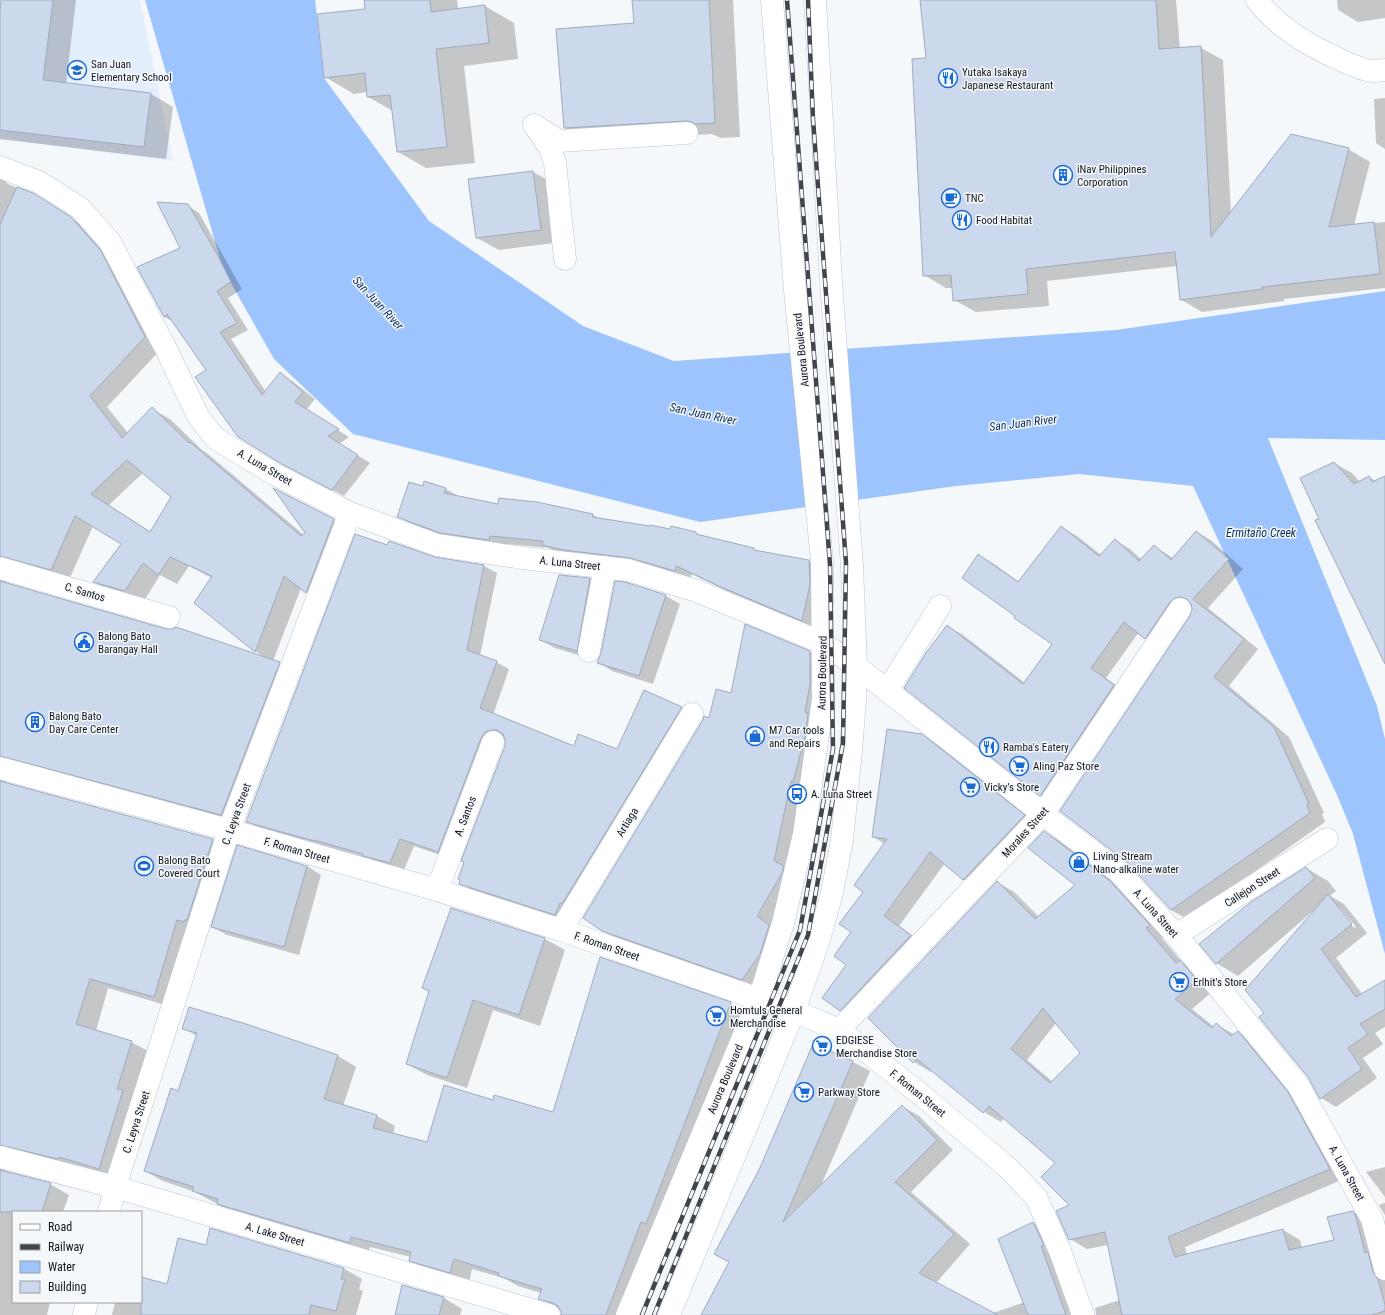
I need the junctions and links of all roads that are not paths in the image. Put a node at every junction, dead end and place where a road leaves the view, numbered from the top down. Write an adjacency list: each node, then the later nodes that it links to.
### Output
1 (772, 0): 14 (street, Aurora Boulevard)
2 (815, 0): 16 (street)
3 (1257, 0): 4 (street)
4 (1385, 70)
5 (687, 132): 7 (street)
6 (0, 167): 8 (street, A. Luna Street)
7 (565, 259)
8 (350, 513): 9 (street, A. Luna Street); 22 (street, C. Leyva Street)
9 (605, 567): 14 (street, A. Luna Street); 15 (street)
10 (0, 568): 13 (street, C. Santos)
11 (940, 606): 17 (street)
12 (1180, 610): 21 (street, Morales Street)
13 (169, 617)
14 (823, 643): 16 (street, A. Luna Street); 27 (street, Aurora Boulevard)
15 (589, 651)
16 (856, 666): 17 (street, A. Luna Street); 28 (street)
17 (887, 691): 21 (street, A. Luna Street)
18 (692, 714): 25 (street, Artiaga)
19 (493, 742): 24 (street, A. Santos)
20 (0, 768): 22 (street, F. Roman Street)
21 (1043, 814): 26 (street, A. Luna Street); 29 (street, Morales Street)
22 (229, 830): 24 (street, F. Roman Street); 31 (street, C. Leyva Street)
23 (1327, 839): 26 (street, Callejon Street)
24 (437, 890): 25 (street, F. Roman Street)
25 (561, 930): 27 (street, F. Roman Street)
26 (1176, 935): 33 (street, A. Luna Street)
27 (759, 999): 28 (street, F. Roman Street); 37 (street, Aurora Boulevard)
28 (794, 1011): 29 (street, F. Roman Street); 38 (street)
29 (839, 1030): 39 (street, F. Roman Street)
30 (0, 1157): 31 (street, A. Lake Street)
31 (116, 1187): 32 (street, C. Leyva Street); 36 (street, A. Lake Street)
32 (109, 1211)
33 (1385, 1269)
34 (87, 1303): 35 (street)
35 (84, 1315)
36 (549, 1315)
37 (627, 1315)
38 (669, 1315)
39 (1083, 1315)

